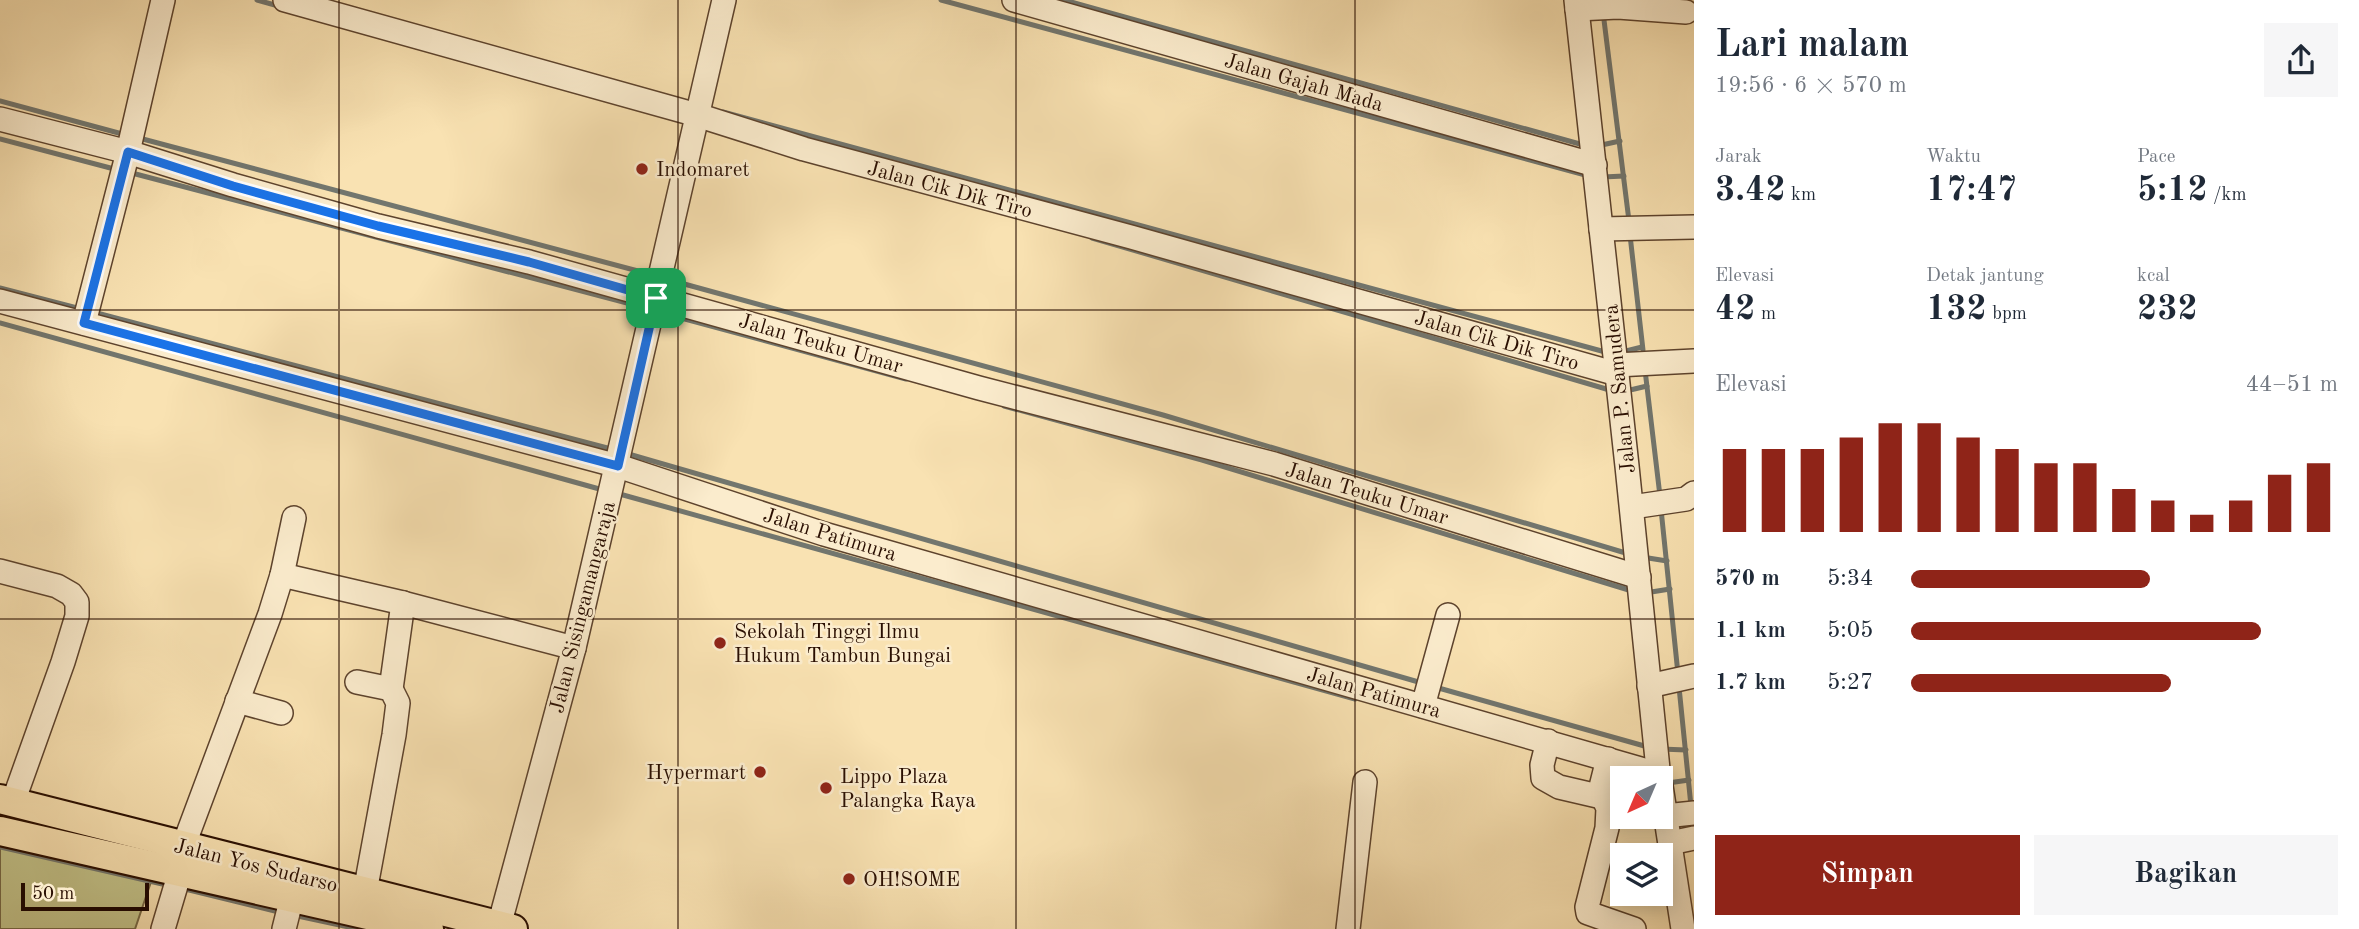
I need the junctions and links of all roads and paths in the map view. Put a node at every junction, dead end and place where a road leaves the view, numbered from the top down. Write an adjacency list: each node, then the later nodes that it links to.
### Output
1 (163, 0): 9 (street)
2 (285, 0): 7 (street, Jalan Cik Dik Tiro)
3 (724, 0): 7 (street, Jalan Sisingamangaraja)
4 (1014, 0): 10 (street, Jalan Gajah Mada)
5 (1576, 5): 6 (street); 10 (street, Jalan P. Samudera)
6 (1686, 12)
7 (697, 115): 13 (street, Jalan Sisingamangaraja); 17 (street, Jalan Cik Dik Tiro)
8 (0, 119): 9 (street, Jalan Teuku Umar)
9 (128, 152): 13 (street, Jalan Teuku Umar); 15 (street)
10 (1595, 165): 12 (street, Jalan P. Samudera)
11 (1694, 227): 12 (street)
12 (1601, 229): 17 (street, Jalan P. Samudera)
13 (656, 298): 18 (street, Jalan Sisingamangaraja); 24 (street, Jalan Teuku Umar)
14 (0, 301): 15 (street, Jalan Patimura)
15 (84, 323): 18 (street, Jalan Patimura)
16 (1694, 361): 17 (street, Jalan Cik Dik Tiro)
17 (1617, 370): 20 (street, Jalan P. Samudera)
18 (618, 466): 27 (street, Jalan Sisingamangaraja); 33 (street, Jalan Patimura)
19 (1680, 498): 20 (street)
20 (1632, 508): 24 (street, Jalan P. Samudera)
21 (294, 518): 23 (street)
22 (0, 571): 41 (street)
23 (282, 575): 25 (street); 32 (street)
24 (1639, 577): 30 (street, Jalan P. Samudera)
25 (403, 603): 27 (street); 31 (street)
26 (1448, 615): 33 (street)
27 (575, 648): 49 (street, Jalan Sisingamangaraja)
28 (1684, 678): 30 (street)
29 (357, 682): 31 (street)
30 (1649, 686): 38 (street, Jalan P. Samudera)
31 (391, 689): 48 (street)
32 (237, 701): 34 (street); 46 (street)
33 (1423, 706): 35 (street, Jalan Patimura)
34 (281, 713)
35 (1548, 741): 36 (street, Jalan Patimura); 40 (street)
36 (1608, 759): 37 (street, Jalan Patimura); 40 (street)
37 (1626, 766)
38 (1658, 766)
39 (1365, 782): 53 (street)
40 (1602, 797): 54 (street)
41 (6, 801): 46 (main road, Jalan Yos Sudarso)
42 (1691, 813): 43 (street)
43 (1673, 816)
44 (0, 831): 46 (main road, Jalan Yos Sudarso)
45 (1684, 840): 55 (street, Jalan P. Samudera)
46 (182, 860): 47 (main road, Jalan Yos Sudarso); 48 (main road, Jalan Yos Sudarso); 50 (street)
47 (292, 897): 48 (main road, Jalan Yos Sudarso); 51 (street)
48 (367, 912): 49 (main road, Jalan Yos Sudarso); 52 (main road, Jalan Yos Sudarso)
49 (506, 927)
50 (163, 929)
51 (284, 929)
52 (429, 929)
53 (1348, 929)
54 (1634, 929)
55 (1683, 929)

